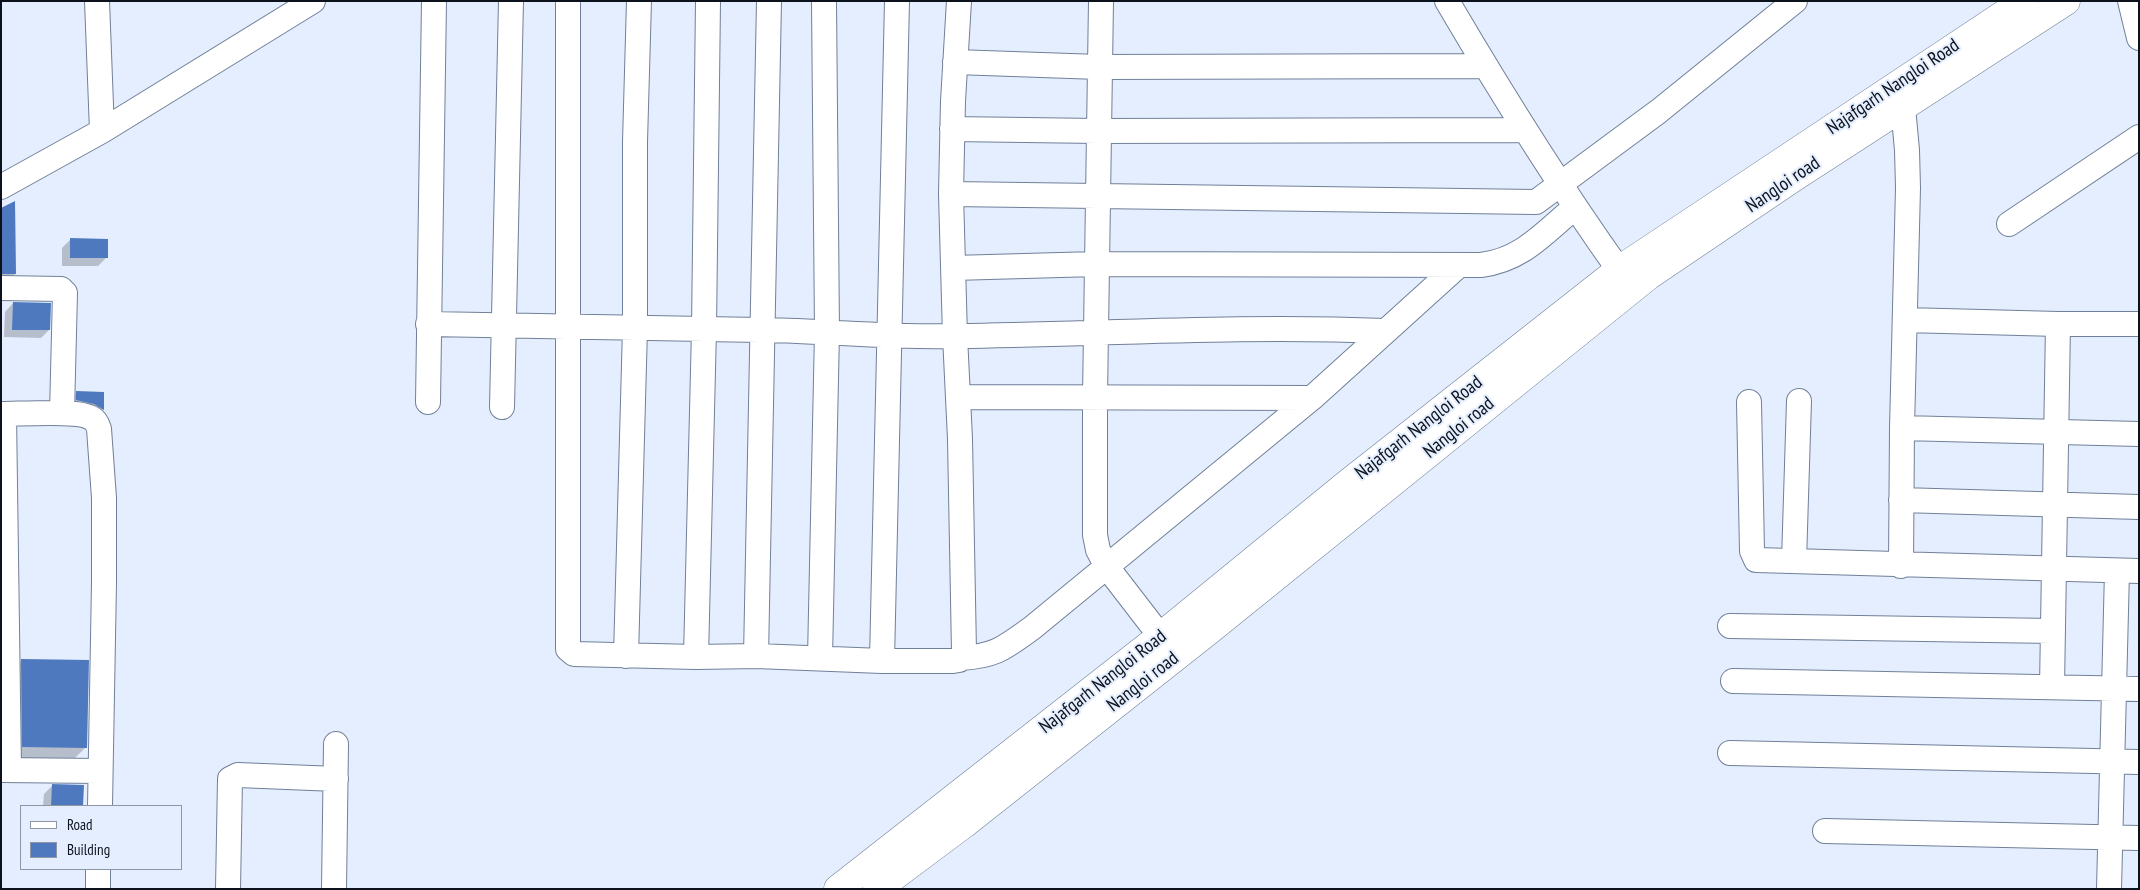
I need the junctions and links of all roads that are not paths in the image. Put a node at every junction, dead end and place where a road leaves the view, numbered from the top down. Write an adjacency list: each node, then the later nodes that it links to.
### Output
1 (96, 1): 25 (street)
2 (313, 1): 25 (street)
3 (434, 1): 41 (street)
4 (511, 1): 44 (street)
5 (568, 1): 45 (street)
6 (639, 1): 46 (street)
7 (708, 1): 47 (street)
8 (769, 1): 48 (street)
9 (824, 1): 50 (street)
10 (897, 1): 52 (street)
11 (958, 1): 19 (street)
12 (1100, 1): 21 (street)
13 (1447, 1): 20 (street)
14 (1795, 1): 28 (street)
15 (2024, 1): 34 (main road, Najafgarh Nangloi Road)
16 (2066, 1): 22 (main road, Nangloi road)
17 (2130, 1): 18 (street)
18 (2139, 38)
19 (955, 62): 21 (street); 23 (street)
20 (1485, 66): 21 (street); 24 (street)
21 (1099, 67): 26 (street)
22 (1903, 107): 34 (main road, Nangloi road); 40 (street)
23 (952, 129): 26 (street); 30 (street)
24 (1525, 130): 26 (street); 28 (street)
25 (102, 131): 29 (street)
26 (1098, 131): 31 (street)
27 (2139, 138): 33 (street)
28 (1560, 184): 31 (street); 32 (street)
29 (1, 187)
30 (951, 194): 31 (street); 37 (street)
31 (1097, 196): 35 (street)
32 (1574, 208): 36 (street); 38 (street)
33 (2009, 224)
34 (1666, 251): 38 (main road, Najafgarh Nangloi Road); 76 (main road, Nangloi road)
35 (1096, 264): 36 (street); 37 (street); 51 (street)
36 (1459, 265): 49 (street)
37 (953, 268): 53 (street)
38 (1619, 270): 76 (main road, Najafgarh Nangloi Road)
39 (1, 288): 61 (street)
40 (1905, 320): 42 (street); 63 (street)
41 (428, 324): 44 (street); 58 (street)
42 (2058, 324): 43 (street); 64 (street)
43 (2139, 324)
44 (504, 326): 45 (street); 60 (street)
45 (568, 328): 46 (street); 77 (street)
46 (635, 328): 47 (street); 77 (street)
47 (704, 329): 48 (street); 79 (street)
48 (764, 330): 50 (street); 78 (street)
49 (1385, 331): 51 (street); 56 (street)
50 (827, 332): 52 (street); 80 (street)
51 (1095, 332): 53 (street); 55 (street)
52 (889, 335): 53 (street); 82 (street)
53 (955, 336): 54 (street)
54 (958, 397): 55 (street); 81 (street)
55 (1094, 397): 56 (street); 71 (street)
56 (1312, 398): 71 (street)
57 (1799, 401): 69 (street)
58 (428, 402)
59 (1749, 402): 69 (street)
60 (502, 407)
61 (62, 413): 62 (street); 92 (street)
62 (3, 414): 91 (street)
63 (1902, 428): 64 (street); 66 (street)
64 (2057, 431): 65 (street); 67 (street)
65 (2139, 434)
66 (1901, 500): 67 (street); 70 (street)
67 (2056, 504): 68 (street); 72 (street)
68 (2139, 507)
69 (1794, 561): 70 (street)
70 (1901, 566): 72 (street)
71 (1107, 567): 76 (street); 81 (street)
72 (2054, 569): 73 (street); 75 (street)
73 (2128, 571): 85 (street)
74 (1730, 626): 75 (street)
75 (2054, 631): 84 (street)
76 (1169, 646): 102 (main road, Najafgarh Nangloi Road); 103 (main road, Nangloi road)
77 (626, 656): 79 (street)
78 (756, 656): 79 (street); 80 (street)
79 (696, 657)
80 (820, 658): 82 (street)
81 (961, 658): 82 (street)
82 (882, 661)
83 (1733, 681): 84 (street)
84 (2052, 687): 85 (street)
85 (2113, 688): 86 (street); 89 (street)
86 (2139, 689)
87 (336, 744): 93 (street)
88 (1730, 753): 89 (street)
89 (2113, 761): 90 (street); 96 (street)
90 (2139, 762)
91 (5, 770): 92 (street)
92 (100, 770): 94 (street)
93 (336, 779): 100 (street); 101 (street)
94 (100, 805)
95 (1825, 831): 96 (street)
96 (2110, 838): 97 (street); 104 (street)
97 (2139, 838)
98 (98, 870): 99 (street)
99 (98, 889)
100 (228, 889)
101 (334, 889)
102 (838, 889)
103 (877, 889)
104 (2109, 889)

